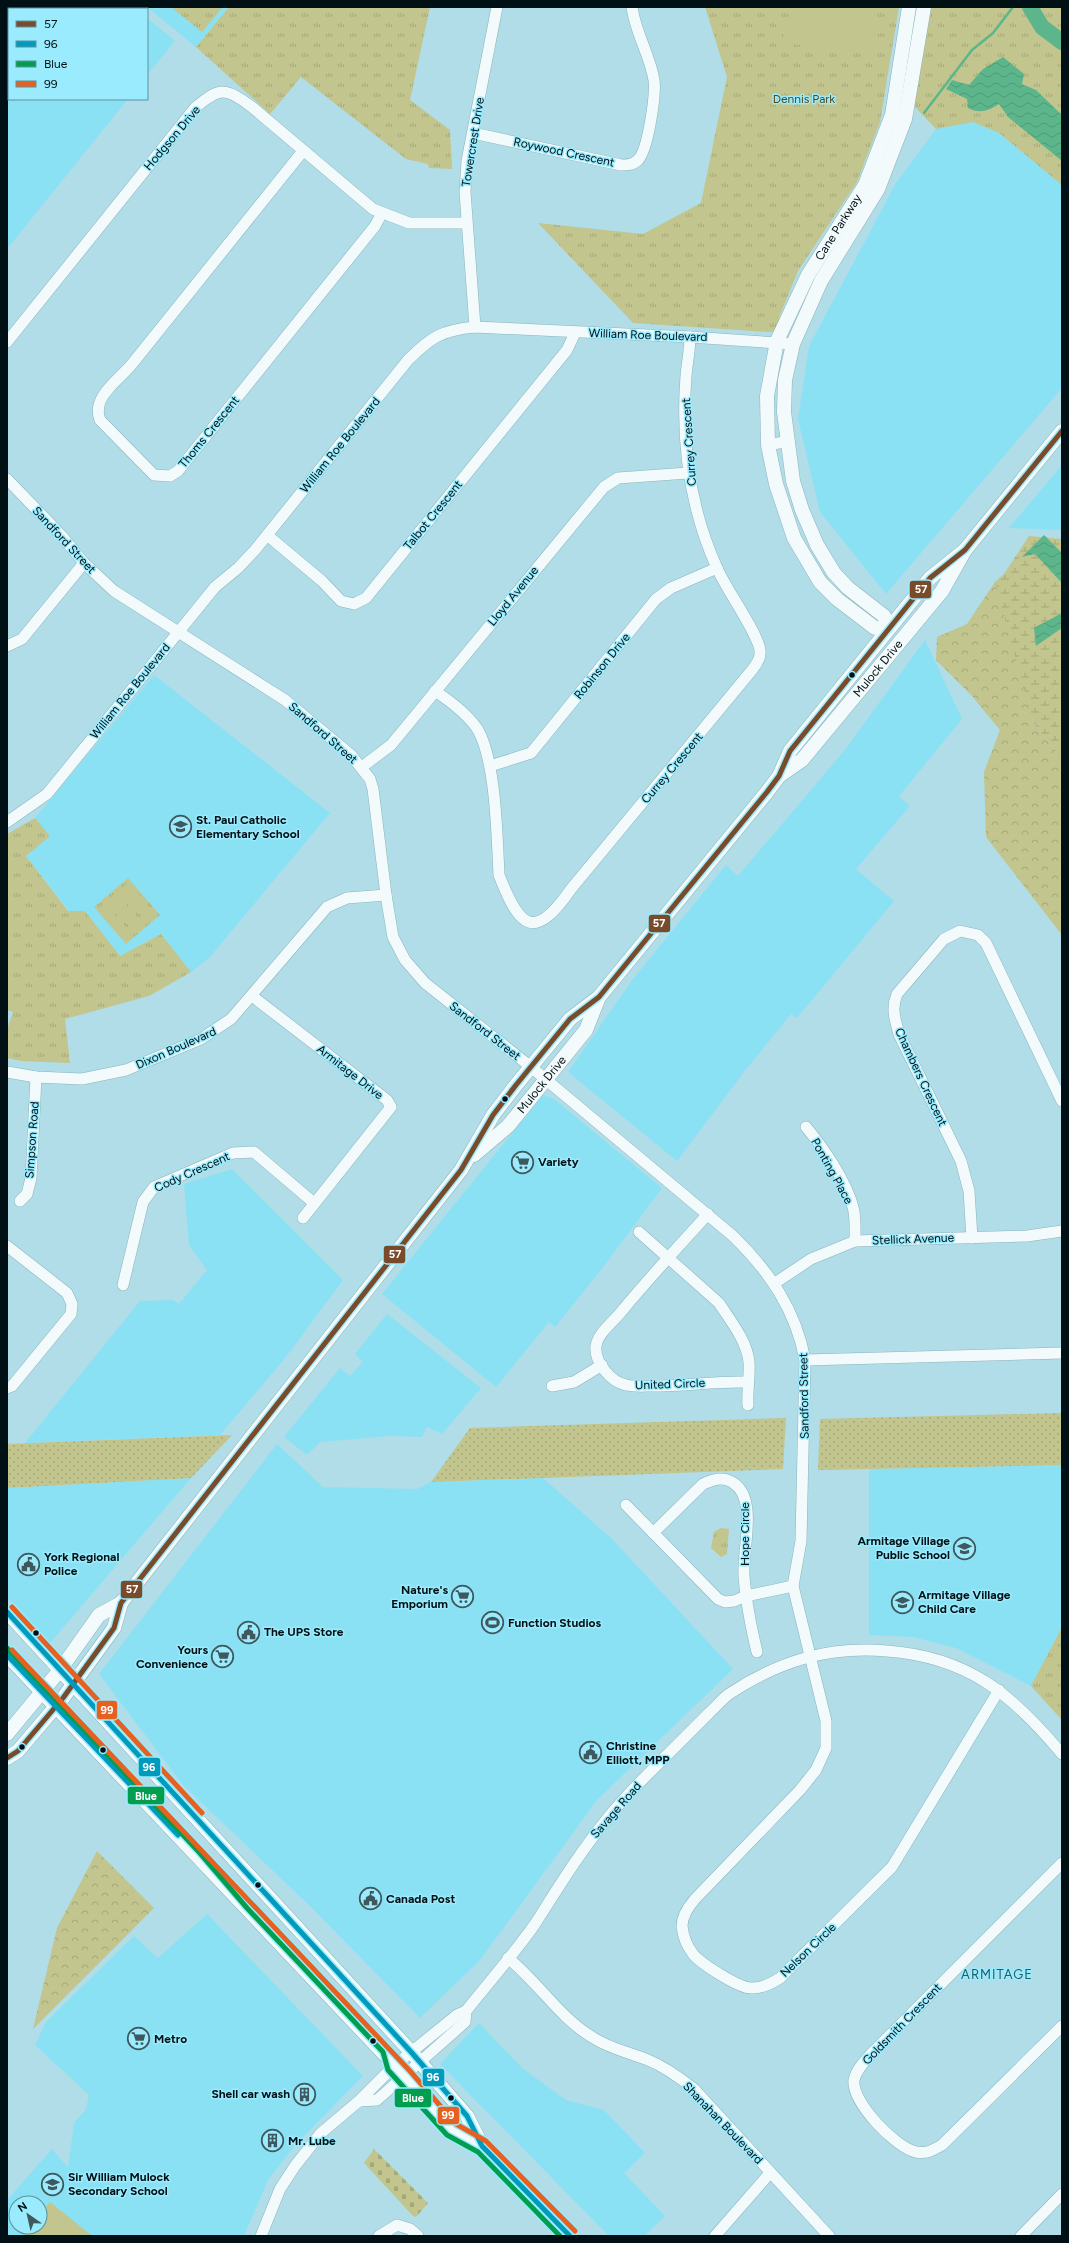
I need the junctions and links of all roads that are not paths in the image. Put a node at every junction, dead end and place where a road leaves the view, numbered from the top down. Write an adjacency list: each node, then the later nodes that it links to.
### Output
1 (497, 7): 5 (street, Towercrest Drive)
2 (632, 7): 5 (street, Roywood Crescent)
3 (909, 7): 13 (main road, Cane Parkway)
4 (924, 7): 14 (main road, Cane Parkway)
5 (473, 133): 8 (street, Towercrest Drive)
6 (303, 151): 7 (street, Hodgson Drive); 7 (street, Thoms Crescent); 12 (street, Hodgson Drive)
7 (382, 213): 8 (street, Hodgson Drive)
8 (466, 223): 9 (street, Towercrest Drive)
9 (475, 327): 10 (street, William Roe Boulevard); 20 (street, William Roe Boulevard)
10 (575, 332): 11 (street, William Roe Boulevard); 20 (street, Talbot Crescent)
11 (690, 337): 13 (street, William Roe Boulevard); 18 (street, Currey Crescent)
12 (7, 342)
13 (777, 342): 14 (street, William Roe Boulevard); 17 (main road, Cane Parkway)
14 (793, 344): 16 (main road, Cane Parkway)
15 (1062, 431): 21 (main road, Mulock Drive)
16 (788, 442): 17 (street); 24 (main road, Cane Parkway)
17 (768, 445): 24 (main road, Cane Parkway)
18 (688, 473): 23 (street, Currey Crescent); 28 (street, Lloyd Avenue)
19 (7, 479): 22 (street, Sandford Street)
20 (267, 536): 25 (street, William Roe Boulevard)
21 (965, 550): 24 (main road, Mulock Drive); 26 (main road, Mulock Drive)
22 (84, 563): 25 (street, Sandford Street); 27 (street)
23 (717, 568): 29 (street, Robinson Drive); 29 (street, Currey Crescent)
24 (889, 628): 26 (street, Cane Parkway); 31 (main road, Mulock Drive)
25 (178, 631): 30 (street, Sandford Street); 32 (street, William Roe Boulevard)
26 (902, 639): 31 (main road, Mulock Drive)
27 (7, 646)
28 (435, 691): 29 (street, Currey Crescent); 30 (street, Lloyd Avenue)
29 (490, 766)
30 (362, 767): 33 (street, Sandford Street)
31 (779, 776): 35 (main road, Mulock Drive)
32 (8, 821)
33 (386, 895): 34 (street, Dixon Boulevard); 36 (street, Sandford Street)
34 (252, 996): 38 (street, Dixon Boulevard); 44 (street, Armitage Drive)
35 (600, 997): 36 (main road, Mulock Drive); 39 (main road, Mulock Drive)
36 (531, 1068): 39 (street, Sandford Street); 42 (main road, Mulock Drive)
37 (7, 1072): 38 (street, Dixon Boulevard)
38 (36, 1077): 43 (street, Simpson Road)
39 (545, 1079): 42 (main road, Mulock Drive); 45 (street, Sandford Street)
40 (1062, 1101): 49 (street, Chambers Crescent)
41 (806, 1127): 50 (street, Ponting Place)
42 (468, 1160): 66 (main road, Mulock Drive)
43 (20, 1201)
44 (314, 1203): 46 (street, Armitage Drive); 54 (street, Cody Crescent)
45 (708, 1214): 52 (street, United Circle); 53 (street, Sandford Street)
46 (303, 1218)
47 (1062, 1231): 49 (street, Stellick Avenue)
48 (639, 1232): 52 (street)
49 (972, 1238): 50 (street, Stellick Avenue)
50 (855, 1241): 53 (street, Stellick Avenue)
51 (7, 1246): 60 (street)
52 (668, 1256): 57 (street, United Circle); 58 (street)
53 (775, 1283): 56 (street, Sandford Street)
54 (123, 1285)
55 (1062, 1353): 56 (street)
56 (806, 1360): 64 (street, Sandford Street)
57 (602, 1365): 58 (street, United Circle); 59 (street)
58 (747, 1382): 61 (street)
59 (552, 1386)
60 (7, 1388)
61 (748, 1405)
62 (626, 1505): 63 (street)
63 (653, 1533): 65 (street); 65 (street, Hope Circle)
64 (793, 1586): 65 (street); 70 (street, Sandford Street)
65 (746, 1596): 68 (street, Hope Circle)
66 (121, 1603): 71 (main road, Mulock Drive); 72 (main road, Mulock Drive)
67 (7, 1612): 71 (main road)
68 (757, 1652)
69 (7, 1655): 74 (main road)
70 (810, 1657): 73 (street, Savage Road); 73 (street, Nelson Circle); 80 (street, Savage Road)
71 (60, 1670): 72 (main road); 74 (main road, Mulock Drive)
72 (73, 1684): 75 (main road, Mulock Drive); 82 (main road)
73 (1000, 1690): 77 (street, Savage Road)
74 (41, 1692): 75 (main road); 76 (main road, Mulock Drive)
75 (56, 1707): 78 (main road, Mulock Drive); 83 (main road)
76 (7, 1734)
77 (1062, 1754)
78 (7, 1758)
79 (1062, 1863): 81 (street, Goldsmith Crescent)
80 (508, 1958): 82 (street, Savage Road); 87 (street, Shanahan Boulevard)
81 (1062, 2026)
82 (416, 2058): 83 (street); 84 (street); 86 (main road)
83 (394, 2066): 84 (main road); 85 (street)
84 (405, 2076): 85 (street); 86 (main road)
85 (359, 2101): 89 (street)
86 (482, 2146): 92 (main road)
87 (770, 2173): 93 (street); 94 (street, Shanahan Boulevard)
88 (1062, 2194): 95 (street)
89 (261, 2236)
90 (379, 2236): 91 (street)
91 (418, 2236)
92 (570, 2236)
93 (715, 2236)
94 (829, 2236)
95 (1021, 2236)

